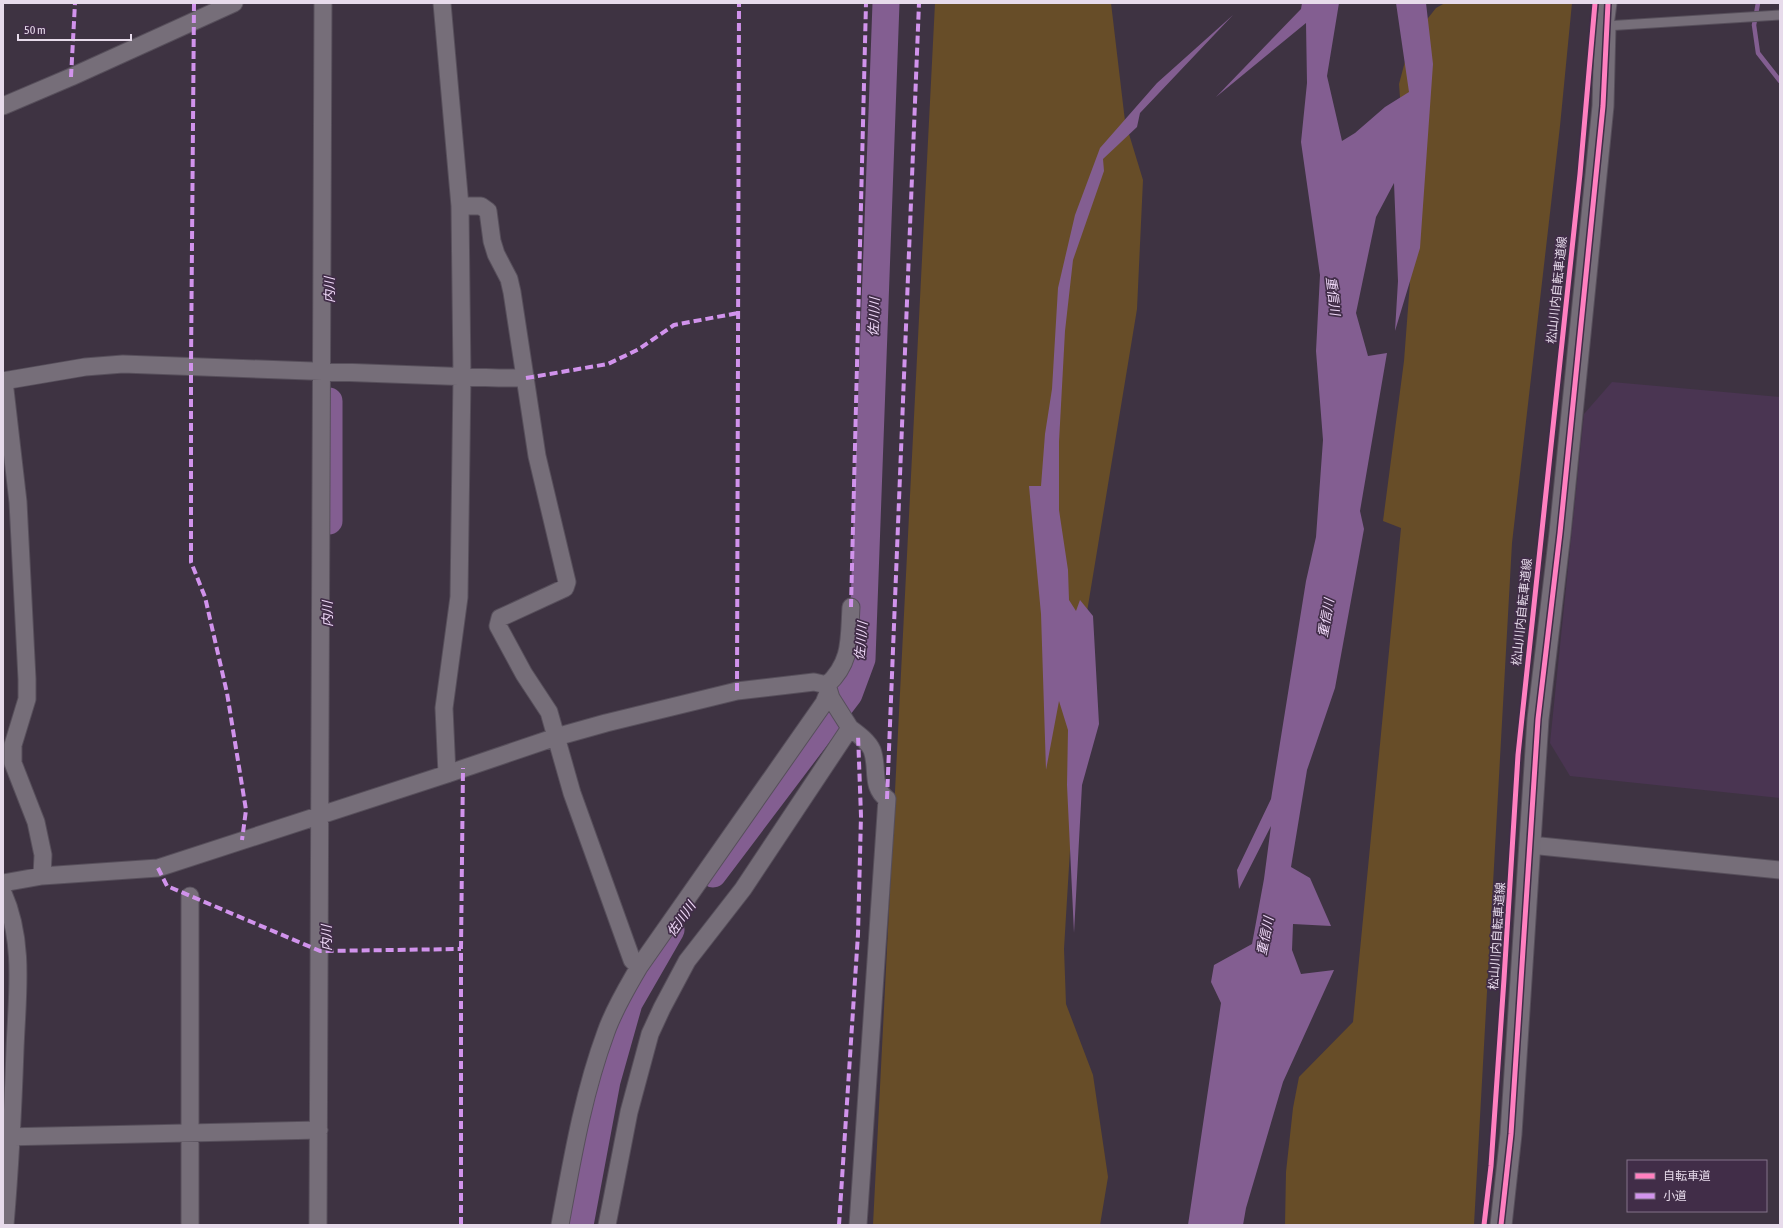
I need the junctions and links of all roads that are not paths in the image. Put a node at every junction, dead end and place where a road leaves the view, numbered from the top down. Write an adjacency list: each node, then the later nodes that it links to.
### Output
1 (234, 3): 7 (street)
2 (324, 3): 9 (street)
3 (442, 3): 8 (street)
4 (1608, 3): 6 (street)
5 (1780, 15): 6 (lane)
6 (1606, 26): 19 (street)
7 (3, 106)
8 (460, 206): 10 (street); 11 (street)
9 (322, 370): 10 (street); 12 (street); 18 (street)
10 (462, 376): 11 (street); 17 (street)
11 (526, 378): 16 (street)
12 (3, 381): 21 (street)
13 (851, 608): 14 (street)
14 (829, 692): 15 (street); 16 (street); 25 (street)
15 (848, 726): 33 (street); 34 (street)
16 (556, 737): 17 (street); 25 (street)
17 (447, 774): 18 (street)
18 (320, 815): 21 (street); 26 (street)
19 (1530, 844): 20 (street); 35 (street)
20 (1780, 870)
21 (42, 876): 22 (street)
22 (3, 882)
23 (3, 893): 28 (street)
24 (190, 896): 27 (street)
25 (639, 967): 32 (street)
26 (319, 1130): 27 (street); 31 (street)
27 (190, 1131): 28 (street); 30 (street)
28 (7, 1137): 29 (street)
29 (6, 1225)
30 (190, 1225)
31 (318, 1225)
32 (560, 1225)
33 (608, 1225)
34 (858, 1225)
35 (1501, 1225)

